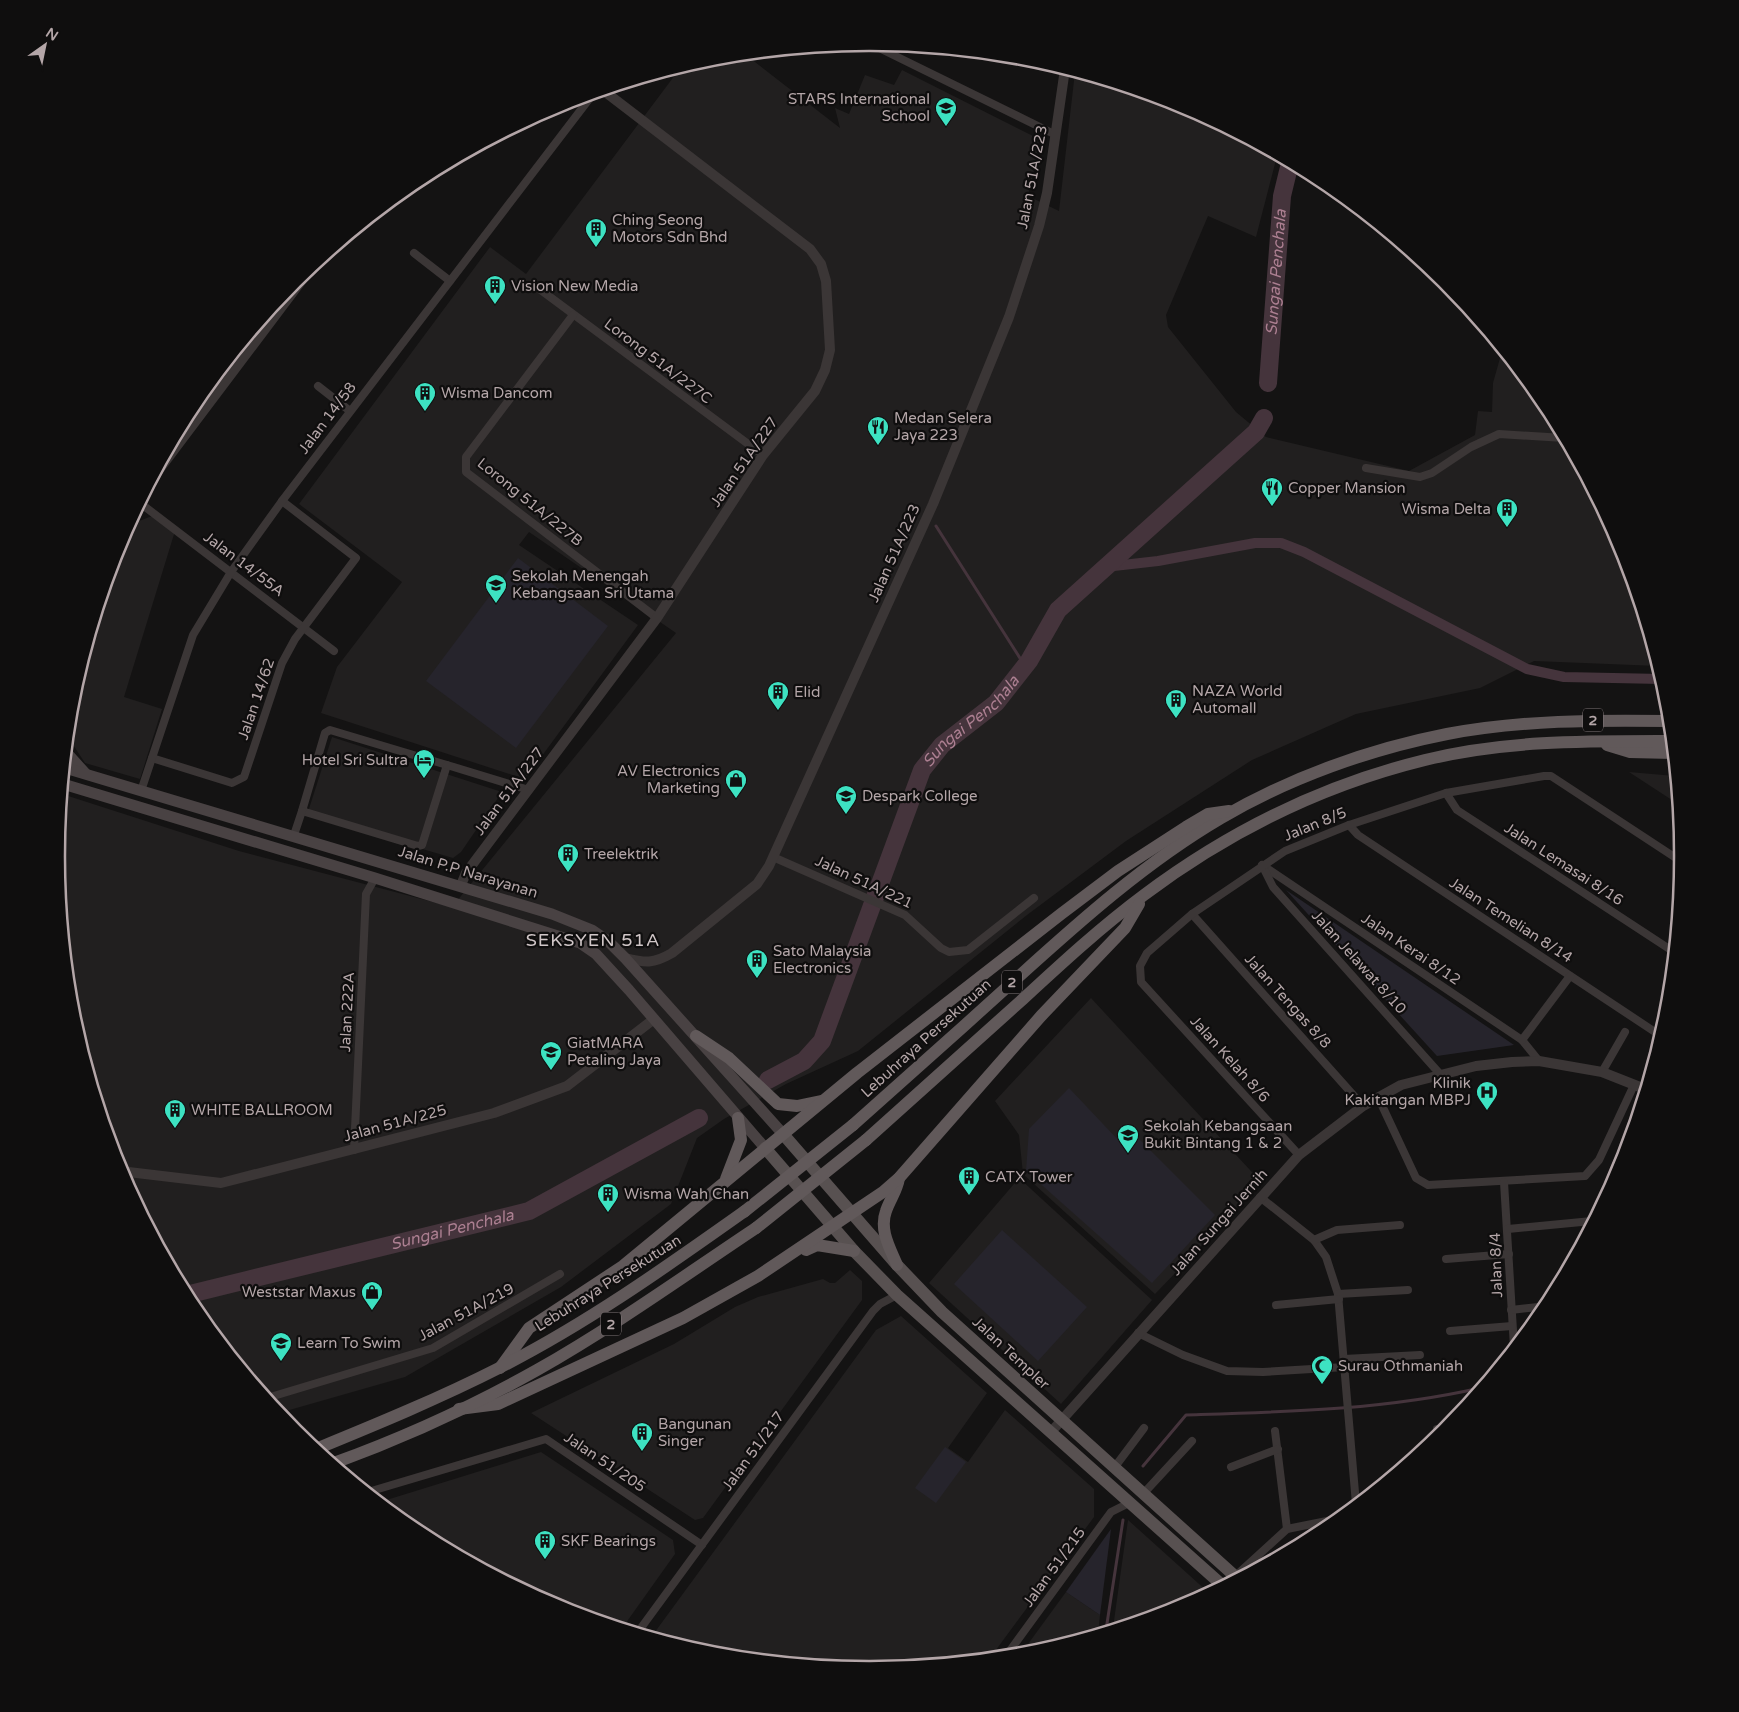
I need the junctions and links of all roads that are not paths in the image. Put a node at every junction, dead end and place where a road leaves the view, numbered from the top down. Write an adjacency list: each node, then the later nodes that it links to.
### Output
1 (889, 52): 5 (street)
2 (1064, 76): 5 (street, Jalan 51A/223)
3 (609, 95): 15 (street, Jalan 51A/227)
4 (585, 104): 7 (street, Jalan 14/58)
5 (1056, 135): 40 (street, Jalan 51A/223)
6 (414, 253): 7 (street)
7 (450, 280): 13 (street, Jalan 14/58)
8 (538, 288): 10 (street, Lorong 51A/227C)
9 (275, 314): 12 (street)
10 (573, 315): 15 (street, Lorong 51A/227C); 20 (street, Lorong 51A/227B)
11 (318, 386): 13 (street)
12 (207, 399)
13 (350, 411): 17 (street, Jalan 14/58)
14 (1556, 438): 16 (street)
15 (763, 455): 20 (street, Jalan 51A/227)
16 (1366, 468)
17 (282, 501): 19 (street, Jalan 14/58); 21 (street, Jalan 14/62)
18 (145, 507): 19 (street, Jalan 14/55A)
19 (231, 572): 21 (street, Jalan 14/55A); 28 (street, Jalan 14/58)
20 (657, 618): 33 (street, Jalan 51A/227)
21 (304, 628): 22 (street, Jalan 14/55A); 28 (street, Jalan 14/62)
22 (332, 649)
23 (1662, 721): 37 (highway, Lebuhraya Persekutuan / 2)
24 (1594, 740): 25 (highway, 2); 26 (highway); 45 (highway, 2)
25 (1665, 741)
26 (1667, 753)
27 (71, 758): 31 (main road)
28 (152, 758): 34 (street, Jalan 14/58)
29 (446, 765): 33 (street); 36 (street); 36 (street)
30 (70, 769): 31 (main road, Jalan P.P Narayanan)
31 (86, 774): 34 (main road, Jalan P.P Narayanan)
32 (68, 785): 43 (main road)
33 (529, 790): 44 (street, Jalan 51A/227)
34 (141, 791): 39 (main road, Jalan P.P Narayanan)
35 (1446, 794): 38 (street, Jalan 8/5); 41 (street, Jalan 8/5); 48 (street, Jalan Lemasai 8/16)
36 (302, 810): 39 (street)
37 (1235, 811): 63 (highway); 99 (highway, Lebuhraya Persekutuan / 2, bridge)
38 (1350, 825): 42 (street, Jalan 8/5); 50 (street, Jalan Temelian 8/14)
39 (294, 835): 44 (main road, Jalan P.P Narayanan)
40 (774, 857): 46 (street, Jalan 51A/221); 49 (street, Jalan 51A/223)
41 (1674, 857)
42 (1262, 865): 47 (street, Jalan 8/5); 56 (street, Jalan Kerai 8/12); 59 (street, Jalan Jelawat 8/10)
43 (375, 878): 52 (main road); 68 (street, Jalan 222A)
44 (461, 885): 49 (main road, Jalan P.P Narayanan)
45 (1144, 895): 71 (highway); 101 (highway, 2, bridge)
46 (1034, 898)
47 (1192, 914): 51 (street, Jalan 8/5); 64 (street, Jalan Tengas 8/8)
48 (1668, 948)
49 (625, 958): 55 (main road, Jalan P.P Narayanan)
50 (1570, 976): 54 (street, Jalan Temelian 8/14); 56 (street)
51 (1141, 982): 69 (street, Jalan Kelah 8/6)
52 (654, 1019): 65 (main road); 68 (street, Jalan 51A/225)
53 (1625, 1032): 58 (street)
54 (1655, 1032)
55 (696, 1036): 63 (highway); 66 (main road, Jalan P.P Narayanan)
56 (1522, 1040): 57 (street, Jalan Kerai 8/12)
57 (1539, 1061): 58 (street, Jalan Sungai Jernih); 59 (street, Jalan Sungai Jernih)
58 (1602, 1072): 60 (street, Jalan Sungai Jernih)
59 (1440, 1074): 62 (street, Jalan Sungai Jernih)
60 (1634, 1085): 61 (street, Jalan Sungai Jernih); 73 (street)
61 (1640, 1087)
62 (1378, 1097): 64 (street, Jalan Sungai Jernih); 73 (street)
63 (823, 1101): 66 (highway)
64 (1363, 1106): 69 (street, Jalan Sungai Jernih)
65 (738, 1118): 67 (main road); 72 (highway)
66 (783, 1134): 67 (highway); 75 (main road, Jalan Templer)
67 (765, 1148): 72 (highway); 78 (main road, Jalan Templer)
68 (354, 1150): 70 (street, Jalan 51A/225)
69 (1299, 1156): 74 (street, Jalan Sungai Jernih)
70 (130, 1172)
71 (899, 1178): 75 (highway); 84 (highway)
72 (726, 1181): 99 (highway)
73 (1504, 1182): 79 (street, Jalan 8/4)
74 (1260, 1198): 80 (street); 95 (street, Jalan Sungai Jernih)
75 (852, 1214): 78 (highway); 84 (main road, Jalan Templer)
76 (1586, 1222): 79 (street)
77 (1400, 1225): 80 (street)
78 (833, 1227): 81 (main road, Jalan Templer); 86 (highway)
79 (1508, 1228): 82 (street, Jalan 8/4)
80 (1314, 1240): 89 (street)
81 (854, 1251): 86 (highway); 88 (main road, Jalan Templer)
82 (1509, 1254): 83 (street); 92 (street, Jalan 8/4)
83 (1446, 1259)
84 (897, 1265): 102 (main road, Jalan Templer)
85 (560, 1274): 100 (street, Jalan 51A/219)
86 (758, 1276): 101 (highway)
87 (1408, 1290): 89 (street)
88 (897, 1295): 105 (main road, Jalan Templer); 118 (street, Jalan 51/217)
89 (1338, 1296): 90 (street); 98 (street)
90 (1276, 1305)
91 (1536, 1307): 92 (street)
92 (1511, 1310): 93 (street, Jalan 8/4)
93 (1512, 1326): 94 (street); 96 (street, Jalan 8/4)
94 (1450, 1331)
95 (1138, 1333): 98 (street); 102 (street, Jalan Sungai Jernih)
96 (1513, 1339)
97 (1420, 1355): 98 (street)
98 (1344, 1363): 114 (street)
99 (500, 1368): 107 (highway, Lebuhraya Persekutuan / 2)
100 (273, 1396)
101 (459, 1409): 109 (highway, 2)
102 (1061, 1421): 105 (street, Jalan Sungai Jernih); 111 (main road, Jalan Templer)
103 (1144, 1428): 111 (street)
104 (1275, 1431): 108 (street)
105 (1051, 1432): 115 (main road, Jalan Templer)
106 (1192, 1441): 113 (street)
107 (323, 1446)
108 (1278, 1450): 110 (street); 117 (street)
109 (340, 1462)
110 (1231, 1467)
111 (1114, 1468): 113 (main road, Jalan Templer)
112 (375, 1490): 118 (street, Jalan 51/205)
113 (1143, 1494): 120 (main road, Jalan Templer)
114 (1355, 1497)
115 (1131, 1502): 121 (main road, Jalan Templer); 123 (street, Jalan 51/215)
116 (1321, 1522): 117 (street)
117 (1287, 1529): 119 (street)
118 (702, 1545): 122 (street, Jalan 51/217)
119 (1246, 1567)
120 (1231, 1575)
121 (1218, 1581)
122 (642, 1627)
123 (1012, 1647)

